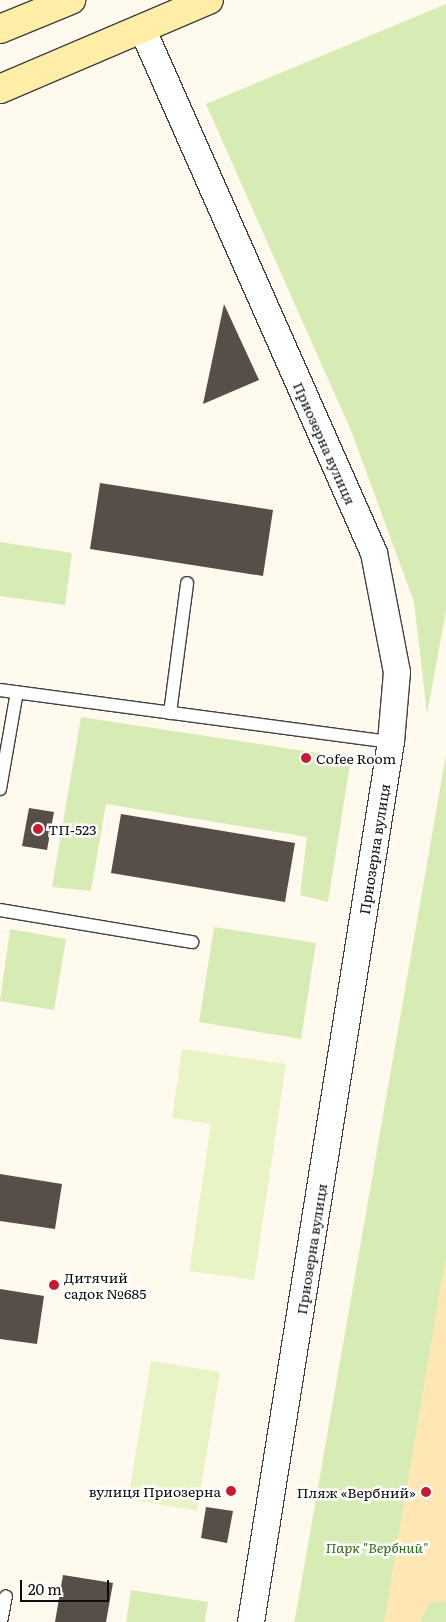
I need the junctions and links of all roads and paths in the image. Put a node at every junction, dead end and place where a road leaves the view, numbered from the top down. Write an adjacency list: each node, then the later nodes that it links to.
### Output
1 (71, 0): 4 (main road)
2 (209, 0): 3 (main road)
3 (142, 28): 5 (main road); 10 (street, Приозерна вулиця)
4 (0, 29)
5 (0, 89)
6 (187, 583): 9 (lane)
7 (0, 690): 8 (lane)
8 (17, 692): 9 (lane); 11 (lane)
9 (170, 713): 10 (lane)
10 (392, 742): 16 (street, Приозерна вулиця)
11 (0, 789)
12 (0, 910): 13 (lane)
13 (192, 942)
14 (6, 1596): 15 (lane)
15 (1, 1622)
16 (251, 1622)

